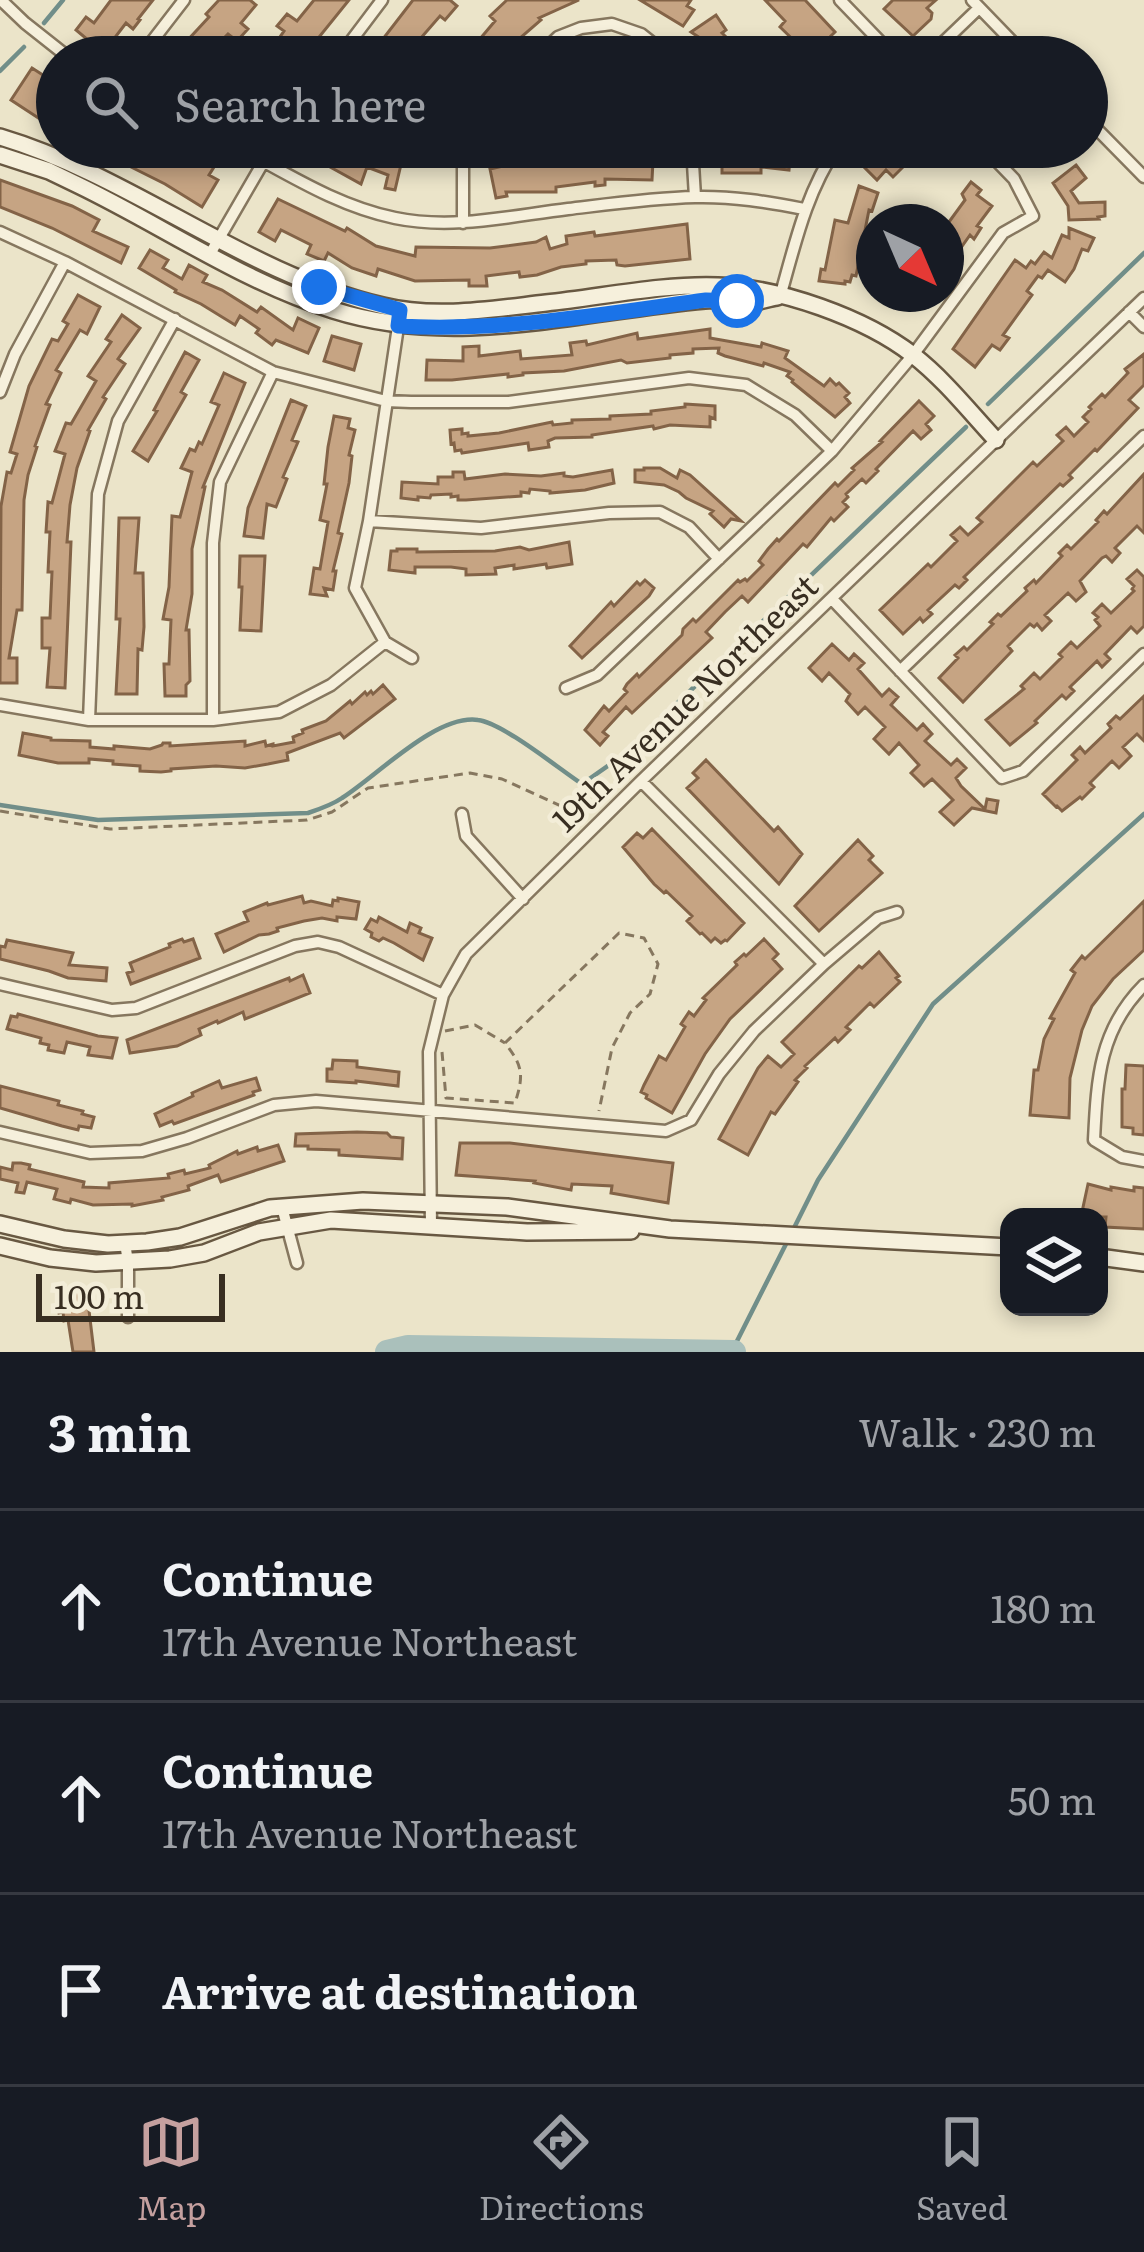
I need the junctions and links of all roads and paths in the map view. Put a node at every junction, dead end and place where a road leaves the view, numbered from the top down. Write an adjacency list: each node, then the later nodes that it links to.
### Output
1 (1, 0): 6 (street)
2 (184, 0): 7 (street)
3 (382, 0): 8 (street)
4 (840, 0): 11 (street)
5 (975, 4): 12 (street); 13 (street)
6 (41, 36)
7 (156, 36)
8 (355, 36)
9 (561, 36): 10 (street)
10 (644, 36)
11 (875, 36)
12 (947, 36)
13 (1006, 36)
14 (0, 137): 16 (street)
15 (1108, 140): 27 (street)
16 (36, 149)
17 (0, 154): 18 (street)
18 (36, 166)
19 (40, 168): 32 (street)
20 (78, 168): 32 (street)
21 (257, 168): 32 (street)
22 (275, 168): 30 (street)
23 (463, 168): 30 (street)
24 (693, 168): 28 (street)
25 (823, 168): 29 (street)
26 (1005, 168): 40 (street)
27 (1144, 177)
28 (695, 197): 29 (street); 30 (street)
29 (804, 209): 34 (street)
30 (463, 224)
31 (0, 232): 33 (street)
32 (213, 246): 37 (street)
33 (65, 262): 38 (street); 42 (street)
34 (780, 297): 37 (street); 40 (street)
35 (1144, 298): 36 (street, 19th Avenue Northeast)
36 (1130, 312): 39 (street); 45 (street, 19th Avenue Northeast)
37 (399, 318): 43 (street)
38 (175, 319): 41 (street); 56 (street)
39 (1144, 327)
40 (914, 356): 45 (street); 46 (street)
41 (273, 372): 43 (street); 57 (street)
42 (0, 392)
43 (386, 401): 46 (street); 47 (street)
44 (1144, 436): 53 (street)
45 (996, 440): 49 (street, 19th Avenue Northeast)
46 (832, 451): 48 (street)
47 (369, 521): 48 (street); 50 (street)
48 (718, 559): 54 (street)
49 (832, 599): 53 (street); 58 (street, 19th Avenue Northeast)
50 (385, 642): 52 (street); 57 (street)
51 (1144, 654): 53 (street)
52 (412, 658)
53 (900, 671)
54 (566, 688)
55 (0, 704): 56 (street)
56 (89, 720): 57 (street)
57 (213, 720)
58 (641, 781): 61 (street, 19th Avenue Northeast); 64 (street)
59 (0, 811): 61 (path)
60 (462, 814): 62 (street)
61 (599, 824): 62 (street, 19th Avenue Northeast)
62 (523, 899): 67 (street, 19th Avenue Northeast)
63 (897, 912): 64 (street)
64 (824, 964): 71 (street)
65 (0, 984): 67 (street)
66 (1144, 985): 74 (street)
67 (443, 995): 71 (street, 19th Avenue Northeast)
68 (445, 1031): 69 (path)
69 (505, 1042): 70 (path); 72 (path)
70 (442, 1054)
71 (431, 1109): 73 (street); 75 (street, 19th Avenue Northeast)
72 (599, 1111)
73 (0, 1132)
74 (1144, 1161)
75 (431, 1204): 76 (street); 79 (street, 19th Avenue Northeast); 80 (street)
76 (282, 1207): 78 (street); 81 (street)
77 (0, 1224): 81 (street)
78 (288, 1226): 79 (street); 85 (street); 86 (street)
79 (431, 1226): 80 (street)
80 (670, 1229): 83 (street)
81 (124, 1243): 85 (street)
82 (0, 1246): 85 (street)
83 (1000, 1246)
84 (1108, 1258): 87 (street)
85 (128, 1262): 88 (street)
86 (297, 1262)
87 (1144, 1263)
88 (128, 1317)

